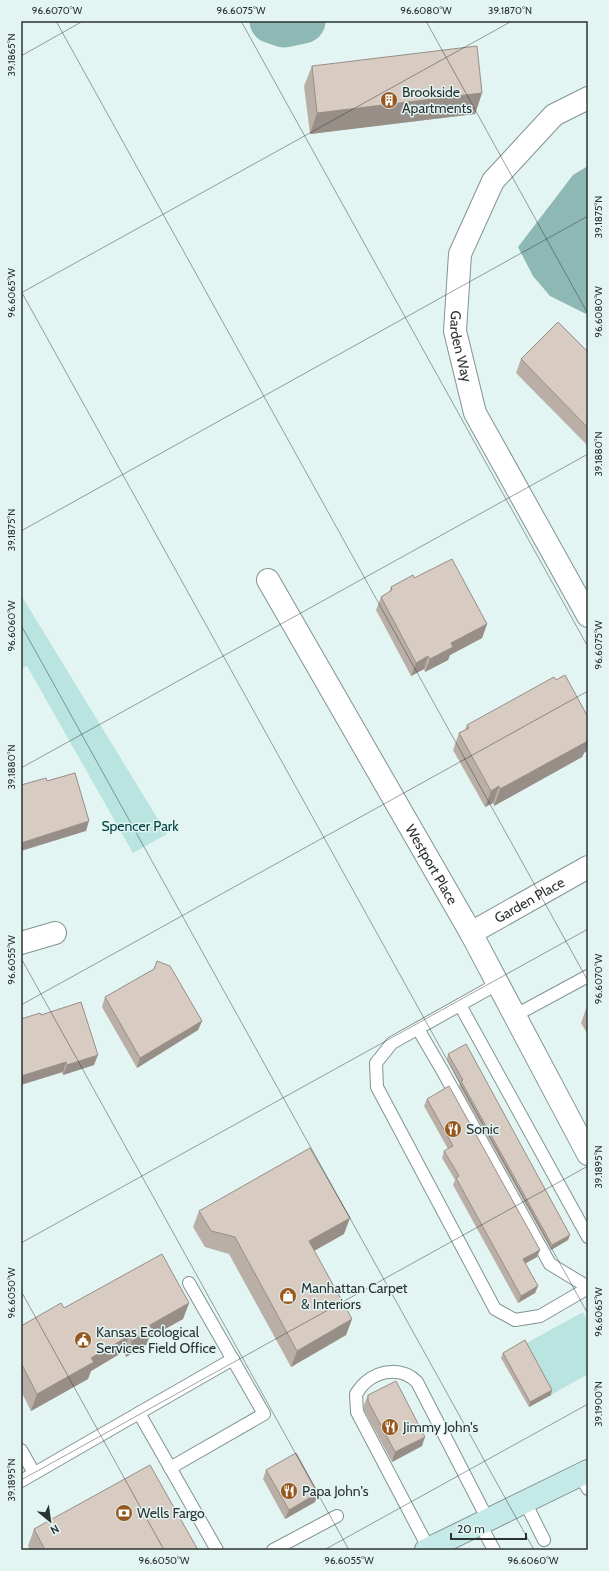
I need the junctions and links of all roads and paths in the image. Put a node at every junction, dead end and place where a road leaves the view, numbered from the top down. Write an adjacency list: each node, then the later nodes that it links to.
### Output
1 (588, 98): 3 (street, Garden Way)
2 (268, 580): 6 (street, Westport Place)
3 (588, 616)
4 (588, 867): 6 (street, Garden Place)
5 (55, 933): 7 (street)
6 (470, 933): 9 (street, Westport Place)
7 (21, 943)
8 (588, 976): 11 (lane)
9 (498, 984): 10 (lane); 11 (street, Westport Place)
10 (460, 1005): 12 (lane); 14 (lane)
11 (514, 1016): 13 (street, Westport Place)
12 (418, 1029): 16 (lane); 16 (lane)
13 (588, 1154)
14 (588, 1237)
15 (189, 1283): 17 (lane)
16 (588, 1287)
17 (233, 1359): 18 (lane); 20 (lane)
18 (139, 1413): 20 (lane); 21 (lane)
19 (21, 1450): 21 (lane)
20 (170, 1468): 29 (lane)
21 (34, 1473): 23 (lane)
22 (586, 1478): 24 (main road)
23 (21, 1481)
24 (525, 1502): 26 (main road); 27 (lane)
25 (337, 1516): 30 (lane)
26 (484, 1522): 28 (main road); 28 (lane); 31 (lane)
27 (544, 1540)
28 (428, 1549)
29 (217, 1550)
30 (273, 1550)
31 (494, 1550)

